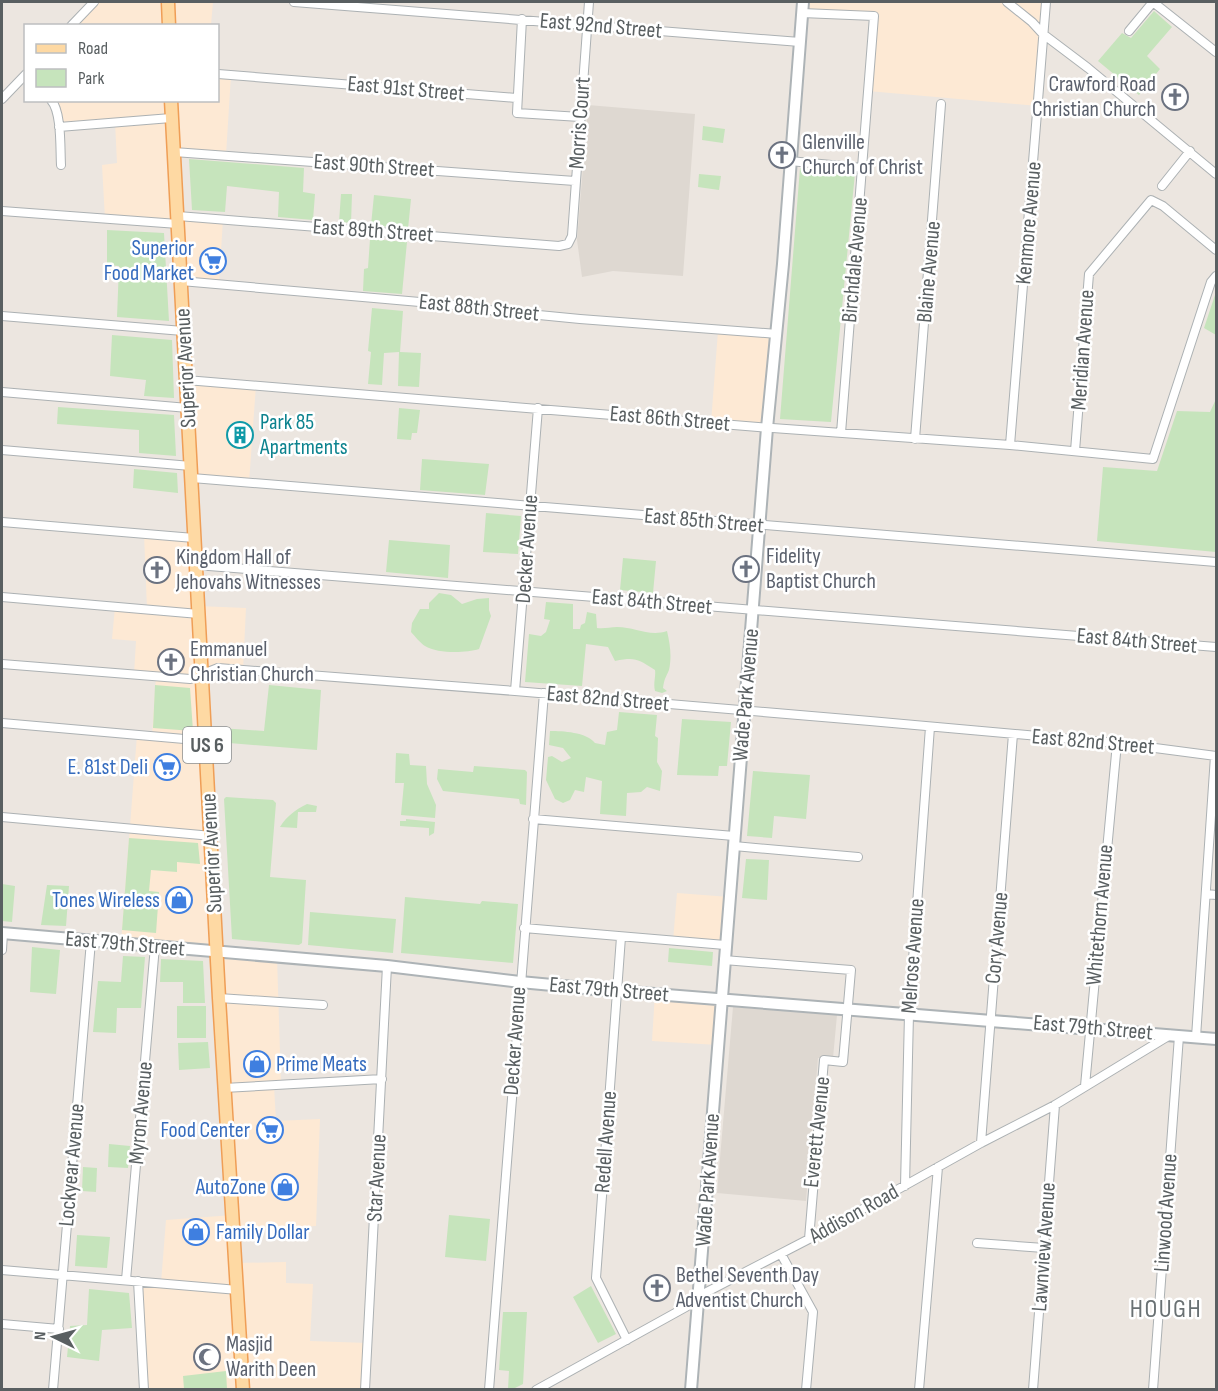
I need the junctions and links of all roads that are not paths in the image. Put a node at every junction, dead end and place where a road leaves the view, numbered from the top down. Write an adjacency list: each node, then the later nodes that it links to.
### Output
1 (94, 2): 10 (street)
2 (168, 2): 11 (main road)
3 (294, 2): 9 (street, East 92nd Street)
4 (589, 2): 12 (street, Morris Court)
5 (1007, 2): 14 (street)
6 (1046, 2): 14 (street, Kenmore Avenue)
7 (1154, 2): 13 (street); 16 (street)
8 (802, 7): 15 (street, Wade Park Avenue); 31 (street, Birchdale Avenue)
9 (522, 20): 12 (street, East 92nd Street); 19 (street)
10 (73, 24)
11 (169, 24)
12 (587, 25): 15 (street, East 92nd Street); 24 (street, Morris Court)
13 (1129, 31)
14 (1043, 34): 27 (street); 51 (street, Kenmore Avenue)
15 (800, 42): 29 (street, Wade Park Avenue)
16 (1216, 52)
17 (219, 74): 19 (street, East 91st Street)
18 (24, 76): 20 (street)
19 (516, 98): 24 (street)
20 (2, 99)
21 (53, 102): 26 (street)
22 (171, 102): 25 (main road, Superior Avenue / US 6)
23 (941, 104): 50 (street, Blaine Avenue)
24 (580, 117): 33 (street, Morris Court)
25 (171, 118): 26 (street); 28 (main road, Superior Avenue / US 6)
26 (59, 127): 30 (street)
27 (1190, 151): 32 (street); 34 (street)
28 (174, 152): 33 (street, East 90th Street); 36 (main road, Superior Avenue / US 6)
29 (790, 161): 31 (street); 43 (street, Wade Park Avenue)
30 (61, 165)
31 (862, 168): 49 (street, Birchdale Avenue)
32 (1216, 174)
33 (575, 181): 37 (street, Morris Court)
34 (1162, 186)
35 (2, 211): 36 (street, East 89th Street)
36 (178, 220): 37 (street, East 89th Street); 40 (main road, Superior Avenue / US 6)
37 (568, 244)
38 (1216, 250): 53 (street, Meridian Avenue)
39 (1216, 276): 53 (street, East 86th Street)
40 (181, 281): 42 (main road, Superior Avenue / US 6); 43 (street, East 88th Street)
41 (2, 316): 42 (street)
42 (183, 331): 44 (main road, Superior Avenue / US 6)
43 (777, 334): 48 (street, Wade Park Avenue)
44 (186, 380): 46 (main road, Superior Avenue / US 6); 47 (street, East 86th Street)
45 (2, 392): 46 (street)
46 (188, 408): 54 (main road, Superior Avenue / US 6)
47 (538, 408): 48 (street, East 86th Street); 55 (street, Decker Avenue)
48 (768, 428): 49 (street, East 86th Street); 57 (street, Wade Park Avenue)
49 (841, 433): 50 (street, East 86th Street)
50 (915, 439): 51 (street, East 86th Street)
51 (1010, 445): 53 (street, East 86th Street)
52 (2, 450): 54 (street, East 85th Street)
53 (1075, 451)
54 (191, 472): 55 (street, East 85th Street); 58 (main road, Superior Avenue / US 6)
55 (530, 507): 57 (street, East 85th Street); 61 (street, Decker Avenue)
56 (2, 522): 58 (street)
57 (760, 525): 59 (street, East 85th Street); 63 (street, Wade Park Avenue)
58 (194, 538): 60 (main road, Superior Avenue / US 6)
59 (1216, 562)
60 (196, 565): 61 (street, East 84th Street); 64 (main road, Superior Avenue / US 6)
61 (524, 591): 63 (street, East 84th Street); 68 (street, Decker Avenue)
62 (2, 597): 64 (street)
63 (753, 610): 65 (street, East 84th Street); 70 (street, Wade Park Avenue)
64 (199, 614): 67 (main road, Superior Avenue / US 6)
65 (1216, 647)
66 (2, 664): 67 (street, East 82nd Street)
67 (202, 674): 68 (street, East 82nd Street); 74 (main road, Superior Avenue / US 6)
68 (515, 691): 69 (street, East 82nd Street)
69 (544, 693): 70 (street, East 82nd Street); 78 (street, Decker Avenue)
70 (745, 711): 72 (street, East 82nd Street); 80 (street, Wade Park Avenue)
71 (2, 723): 74 (street)
72 (930, 727): 73 (street, East 82nd Street); 100 (street, Melrose Avenue)
73 (1013, 734): 75 (street, East 82nd Street); 101 (street, Cory Avenue)
74 (207, 741): 79 (main road, Superior Avenue / US 6)
75 (1117, 743): 76 (street, East 82nd Street); 102 (street, Whitethorn Avenue)
76 (1216, 756): 82 (street)
77 (2, 817): 79 (street)
78 (533, 819): 80 (street); 84 (street, Decker Avenue)
79 (212, 836): 91 (main road, Superior Avenue / US 6)
80 (734, 841): 81 (street); 88 (street, Wade Park Avenue)
81 (858, 857)
82 (1207, 894): 83 (street); 104 (street)
83 (1216, 895)
84 (524, 928): 86 (street); 94 (street, Decker Avenue)
85 (2, 933): 87 (street, East 79th Street); 90 (street)
86 (621, 937): 88 (street); 95 (street, Redell Avenue)
87 (91, 941): 89 (street, East 79th Street); 118 (street, Lockyear Avenue)
88 (725, 945): 92 (street, Wade Park Avenue)
89 (155, 946): 91 (street, East 79th Street); 119 (street, Myron Avenue)
90 (2, 950)
91 (217, 952): 93 (street, East 79th Street); 96 (main road, Superior Avenue / US 6)
92 (724, 960): 97 (street, Wade Park Avenue); 99 (street)
93 (387, 966): 94 (street, East 79th Street); 106 (street, Star Avenue)
94 (520, 982): 95 (street, East 79th Street); 130 (street, Decker Avenue)
95 (617, 991): 97 (street, East 79th Street); 125 (street, Redell Avenue)
96 (219, 998): 98 (street); 108 (main road, Superior Avenue / US 6)
97 (722, 999): 99 (street, East 79th Street); 122 (street, Wade Park Avenue)
98 (323, 1005)
99 (848, 1010): 100 (street, East 79th Street); 113 (street, Everett Avenue)
100 (909, 1014): 101 (street, East 79th Street); 112 (street, Melrose Avenue)
101 (990, 1019): 102 (street, East 79th Street); 110 (street, Cory Avenue)
102 (1090, 1029): 103 (street, East 79th Street); 107 (street, Whitethorn Avenue)
103 (1175, 1035): 104 (street, East 79th Street); 107 (street, Addison Road); 136 (street, Linwood Avenue)
104 (1196, 1037): 105 (street, East 79th Street)
105 (1216, 1039)
106 (382, 1079): 108 (street); 129 (street, Star Avenue)
107 (1085, 1086): 109 (street, Addison Road)
108 (224, 1088): 121 (main road, Superior Avenue / US 6)
109 (1055, 1105): 110 (street, Addison Road); 115 (street, Lawnview Avenue)
110 (981, 1143): 111 (street, Addison Road)
111 (938, 1167): 112 (street, Addison Road); 134 (street)
112 (905, 1186): 113 (street, Addison Road)
113 (809, 1239): 116 (street, Addison Road)
114 (976, 1244): 115 (street)
115 (1044, 1248): 135 (street, Lawnview Avenue)
116 (781, 1254): 122 (street, Addison Road); 133 (street)
117 (2, 1270): 118 (street)
118 (63, 1274): 119 (street); 124 (street, Lockyear Avenue)
119 (126, 1280): 120 (street)
120 (138, 1281): 121 (street); 127 (street)
121 (238, 1290): 128 (main road, Superior Avenue / US 6)
122 (699, 1296): 125 (street, Addison Road); 132 (street, Wade Park Avenue)
123 (2, 1324): 124 (street)
124 (59, 1329): 126 (street, Lockyear Avenue)
125 (627, 1340): 131 (street, Addison Road)
126 (53, 1389)
127 (144, 1389)
128 (243, 1389)
129 (365, 1389)
130 (489, 1389)
131 (536, 1389)
132 (691, 1389)
133 (806, 1389)
134 (919, 1389)
135 (1033, 1389)
136 (1153, 1389)

